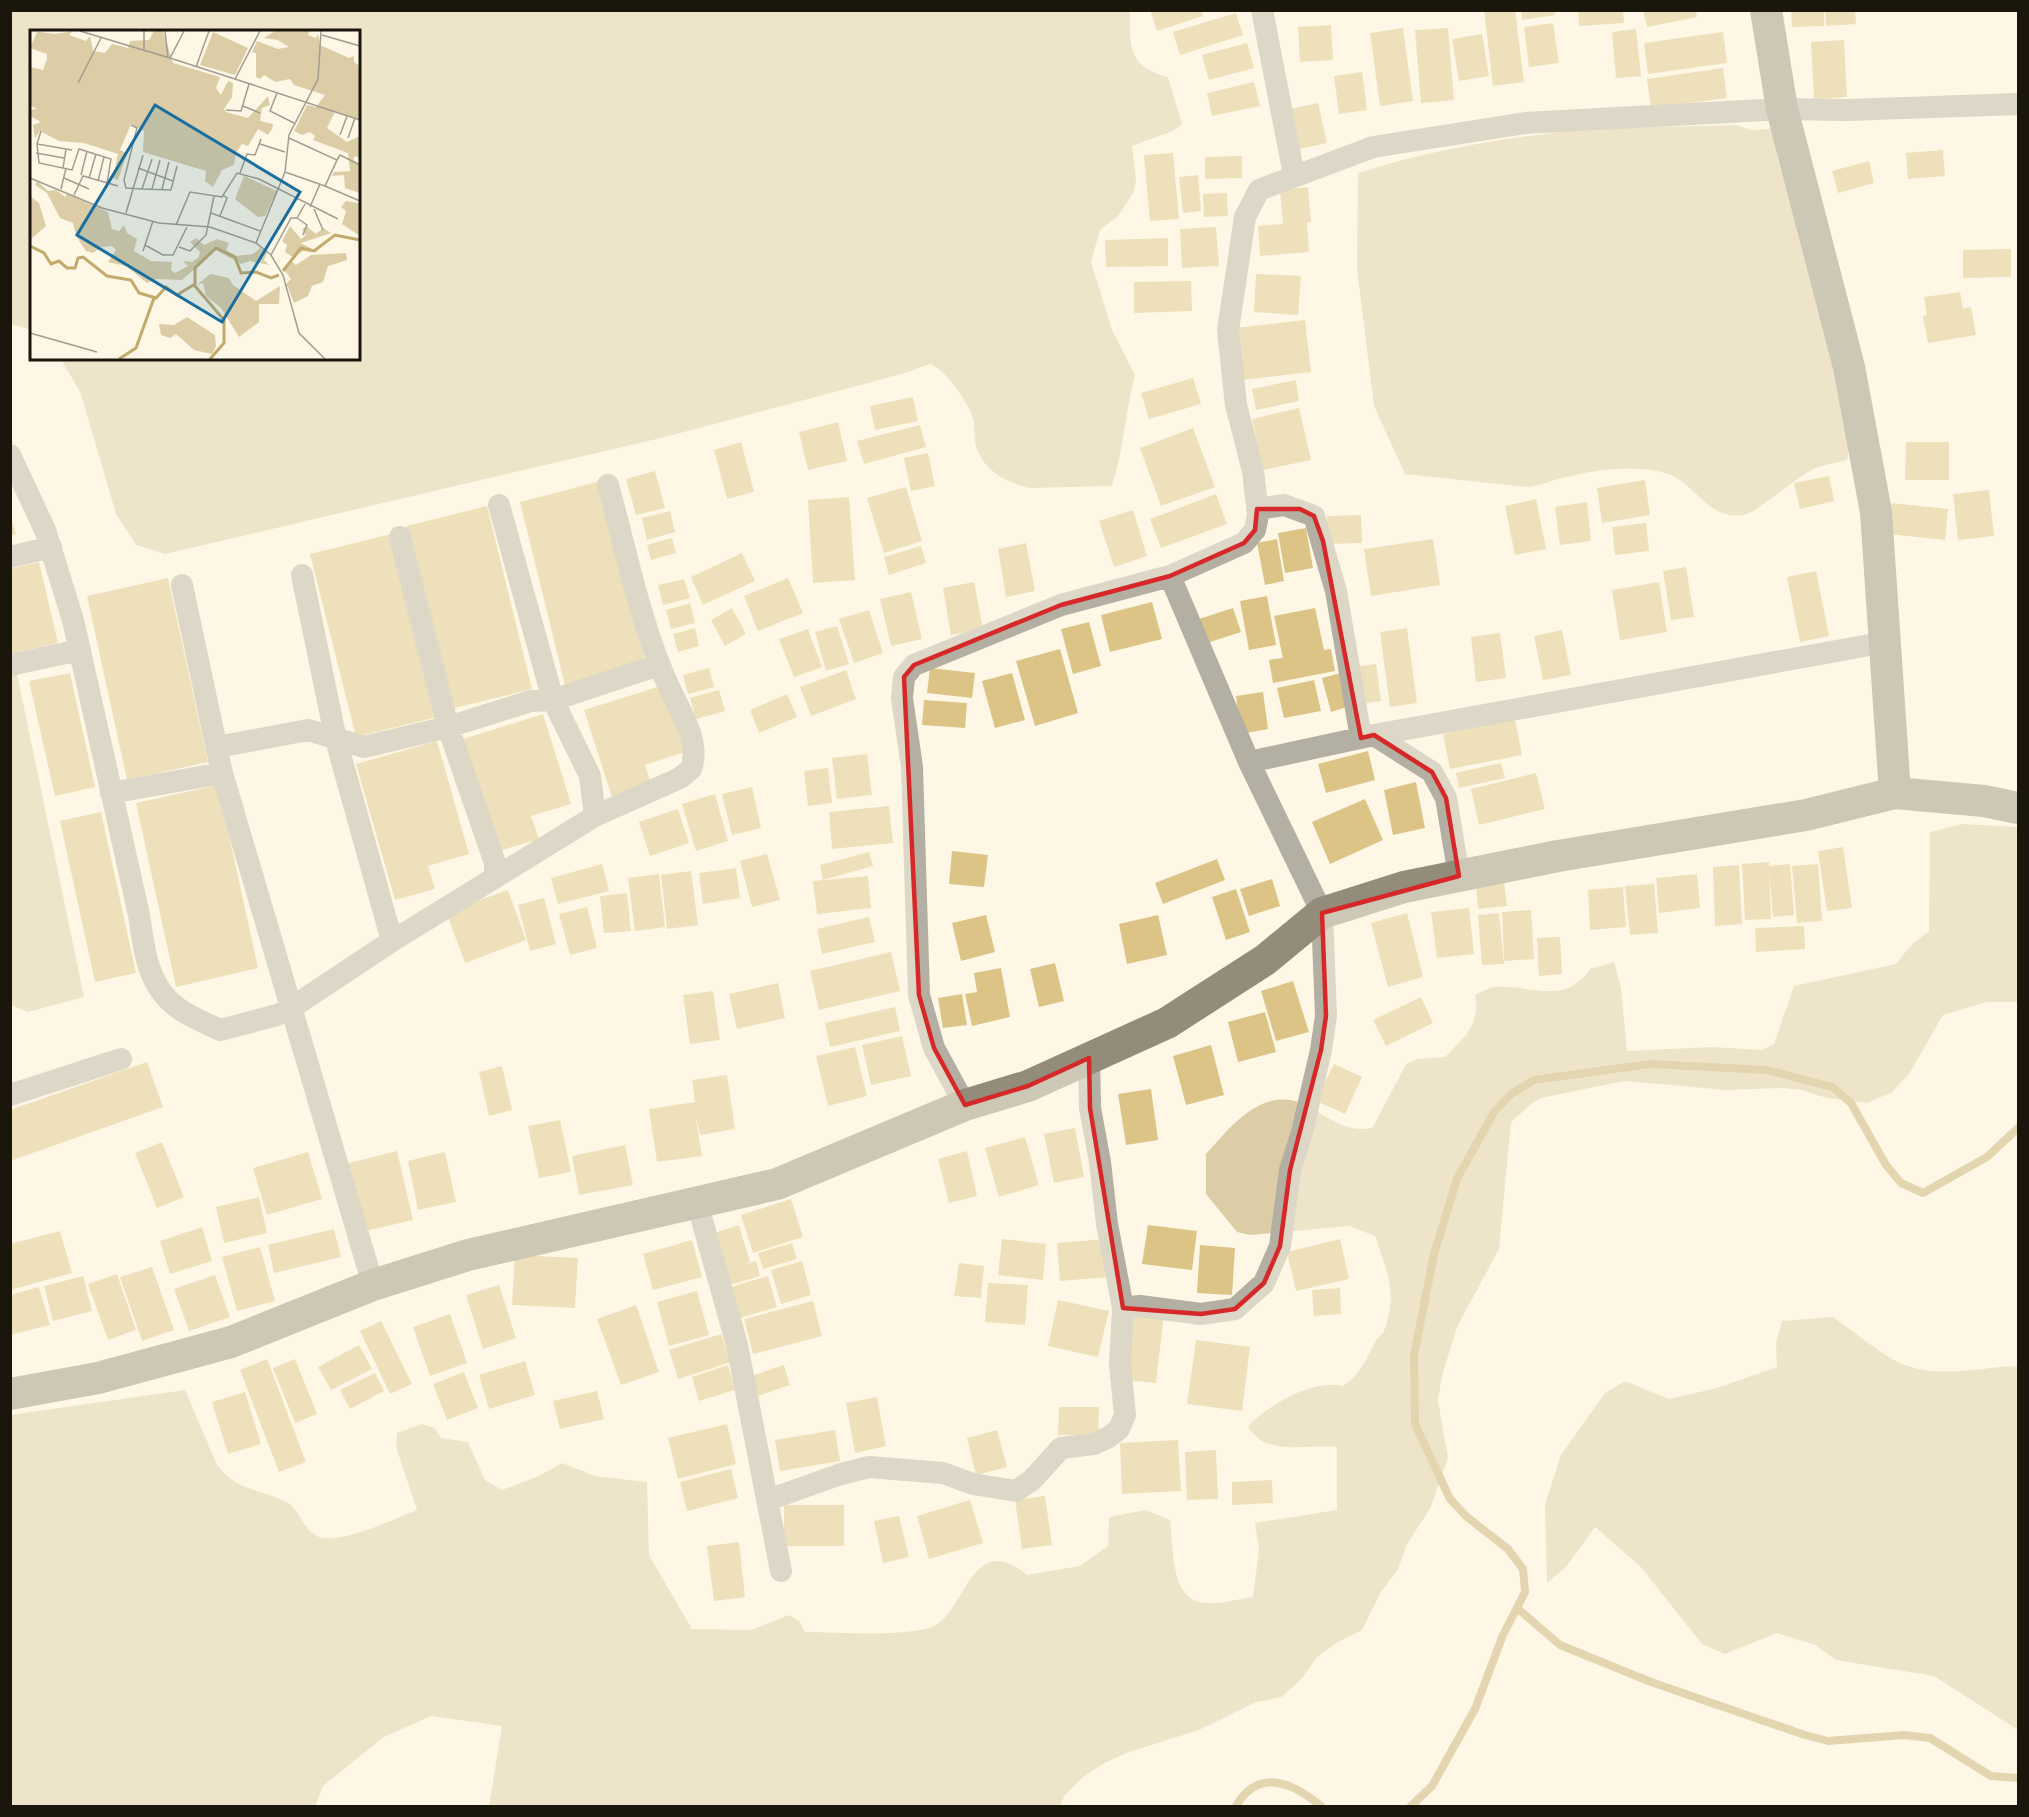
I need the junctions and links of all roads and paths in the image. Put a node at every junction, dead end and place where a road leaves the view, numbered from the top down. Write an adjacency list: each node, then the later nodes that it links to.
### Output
1 (1262, 10): 5 (street)
2 (1766, 10): 4 (street)
3 (2019, 104): 4 (street)
4 (1782, 109): 5 (street); 16 (street)
5 (1294, 175): 9 (street)
6 (10, 454): 11 (street)
7 (608, 485): 19 (street)
8 (499, 505): 20 (street)
9 (1257, 509): 14 (street); 22 (street)
10 (400, 537): 21 (street)
11 (51, 547): 12 (street); 17 (street)
12 (10, 557)
13 (302, 575): 23 (street)
14 (1170, 576): 25 (street); 39 (street)
15 (182, 585): 24 (street)
16 (1886, 642): 22 (street); 28 (street)
17 (80, 650): 18 (street); 27 (street)
18 (10, 665)
19 (659, 666): 20 (street); 30 (street)
20 (553, 700): 21 (street); 30 (street)
21 (448, 727): 23 (street); 32 (street)
22 (1367, 737): 25 (street); 31 (street)
23 (336, 740): 24 (street); 34 (street)
24 (217, 747): 26 (street)
25 (1249, 762): 33 (street)
26 (222, 773): 27 (street); 35 (street)
27 (111, 793): 35 (street)
28 (1895, 793): 29 (street); 31 (street)
29 (2019, 808)
30 (595, 816): 32 (street)
31 (1459, 876): 33 (street)
32 (495, 877): 34 (street)
33 (1322, 913): 36 (street); 42 (street)
34 (392, 941): 35 (street)
35 (291, 1008): 41 (street)
36 (1089, 1058): 39 (street); 42 (street)
37 (121, 1059): 38 (street)
38 (10, 1095)
39 (965, 1106): 40 (street)
40 (697, 1202): 41 (street); 44 (street)
41 (373, 1285): 43 (street)
42 (1123, 1308): 44 (street)
43 (10, 1395)
44 (768, 1500): 45 (street)
45 (781, 1571)

